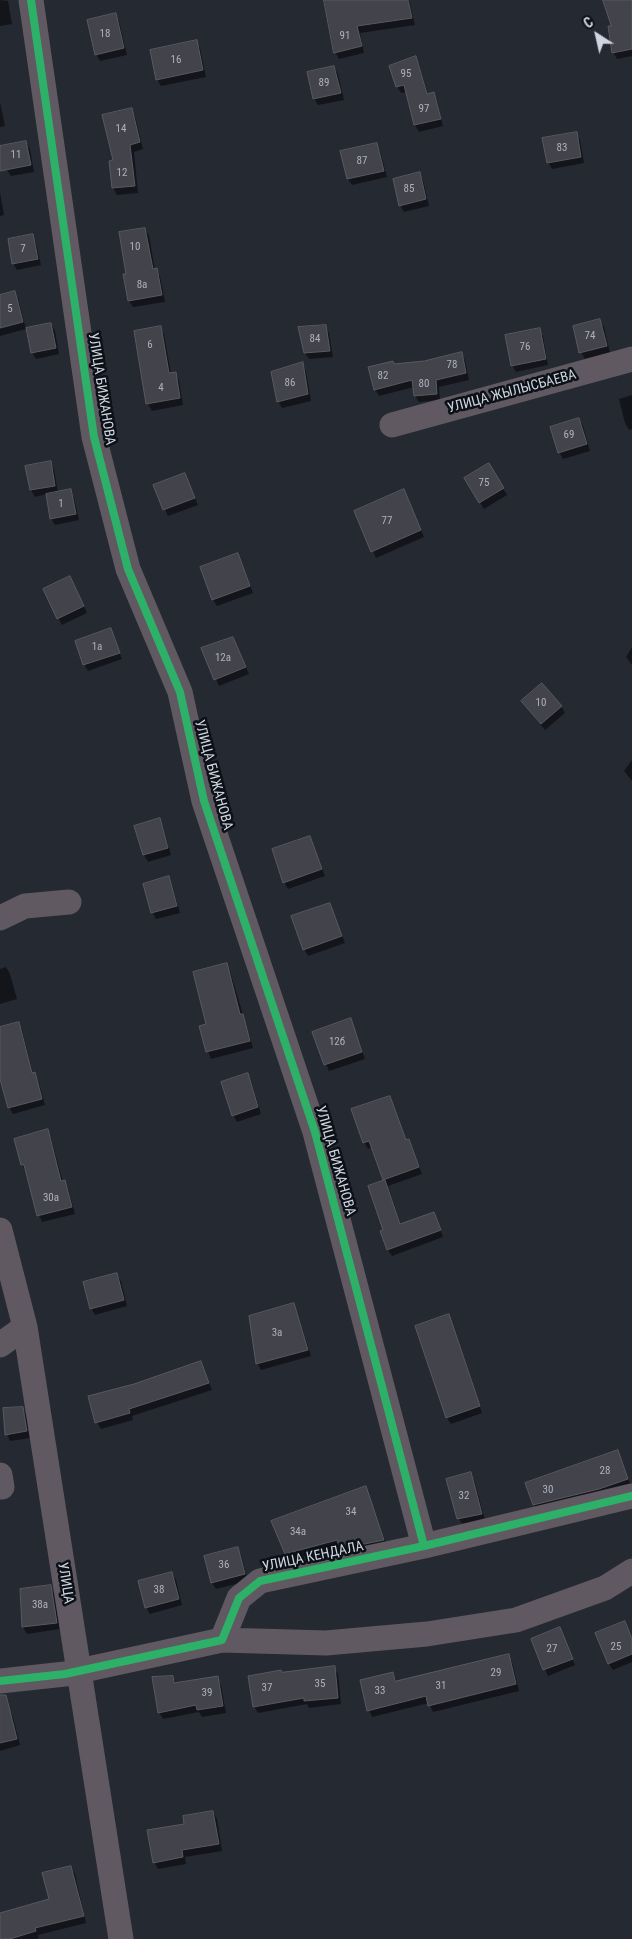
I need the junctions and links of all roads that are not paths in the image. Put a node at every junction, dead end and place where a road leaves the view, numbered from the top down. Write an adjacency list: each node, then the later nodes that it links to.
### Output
1 (31, 0): 10 (street, УЛИЦА БИЖАНОВА)
2 (632, 359): 3 (street, УЛИЦА ЖЫЛЫСБАЕВА)
3 (392, 425)
4 (69, 902): 5 (street)
5 (0, 918)
6 (0, 1230): 7 (street, УЛИЦА)
7 (25, 1327): 8 (street); 13 (street, УЛИЦА)
8 (0, 1345)
9 (632, 1496): 10 (street, УЛИЦА КЕНДАЛА)
10 (424, 1546): 12 (street, УЛИЦА КЕНДАЛА)
11 (632, 1571): 12 (street)
12 (222, 1640): 13 (street)
13 (79, 1671): 14 (street); 15 (street, УЛИЦА)
14 (0, 1681)
15 (121, 1939)

